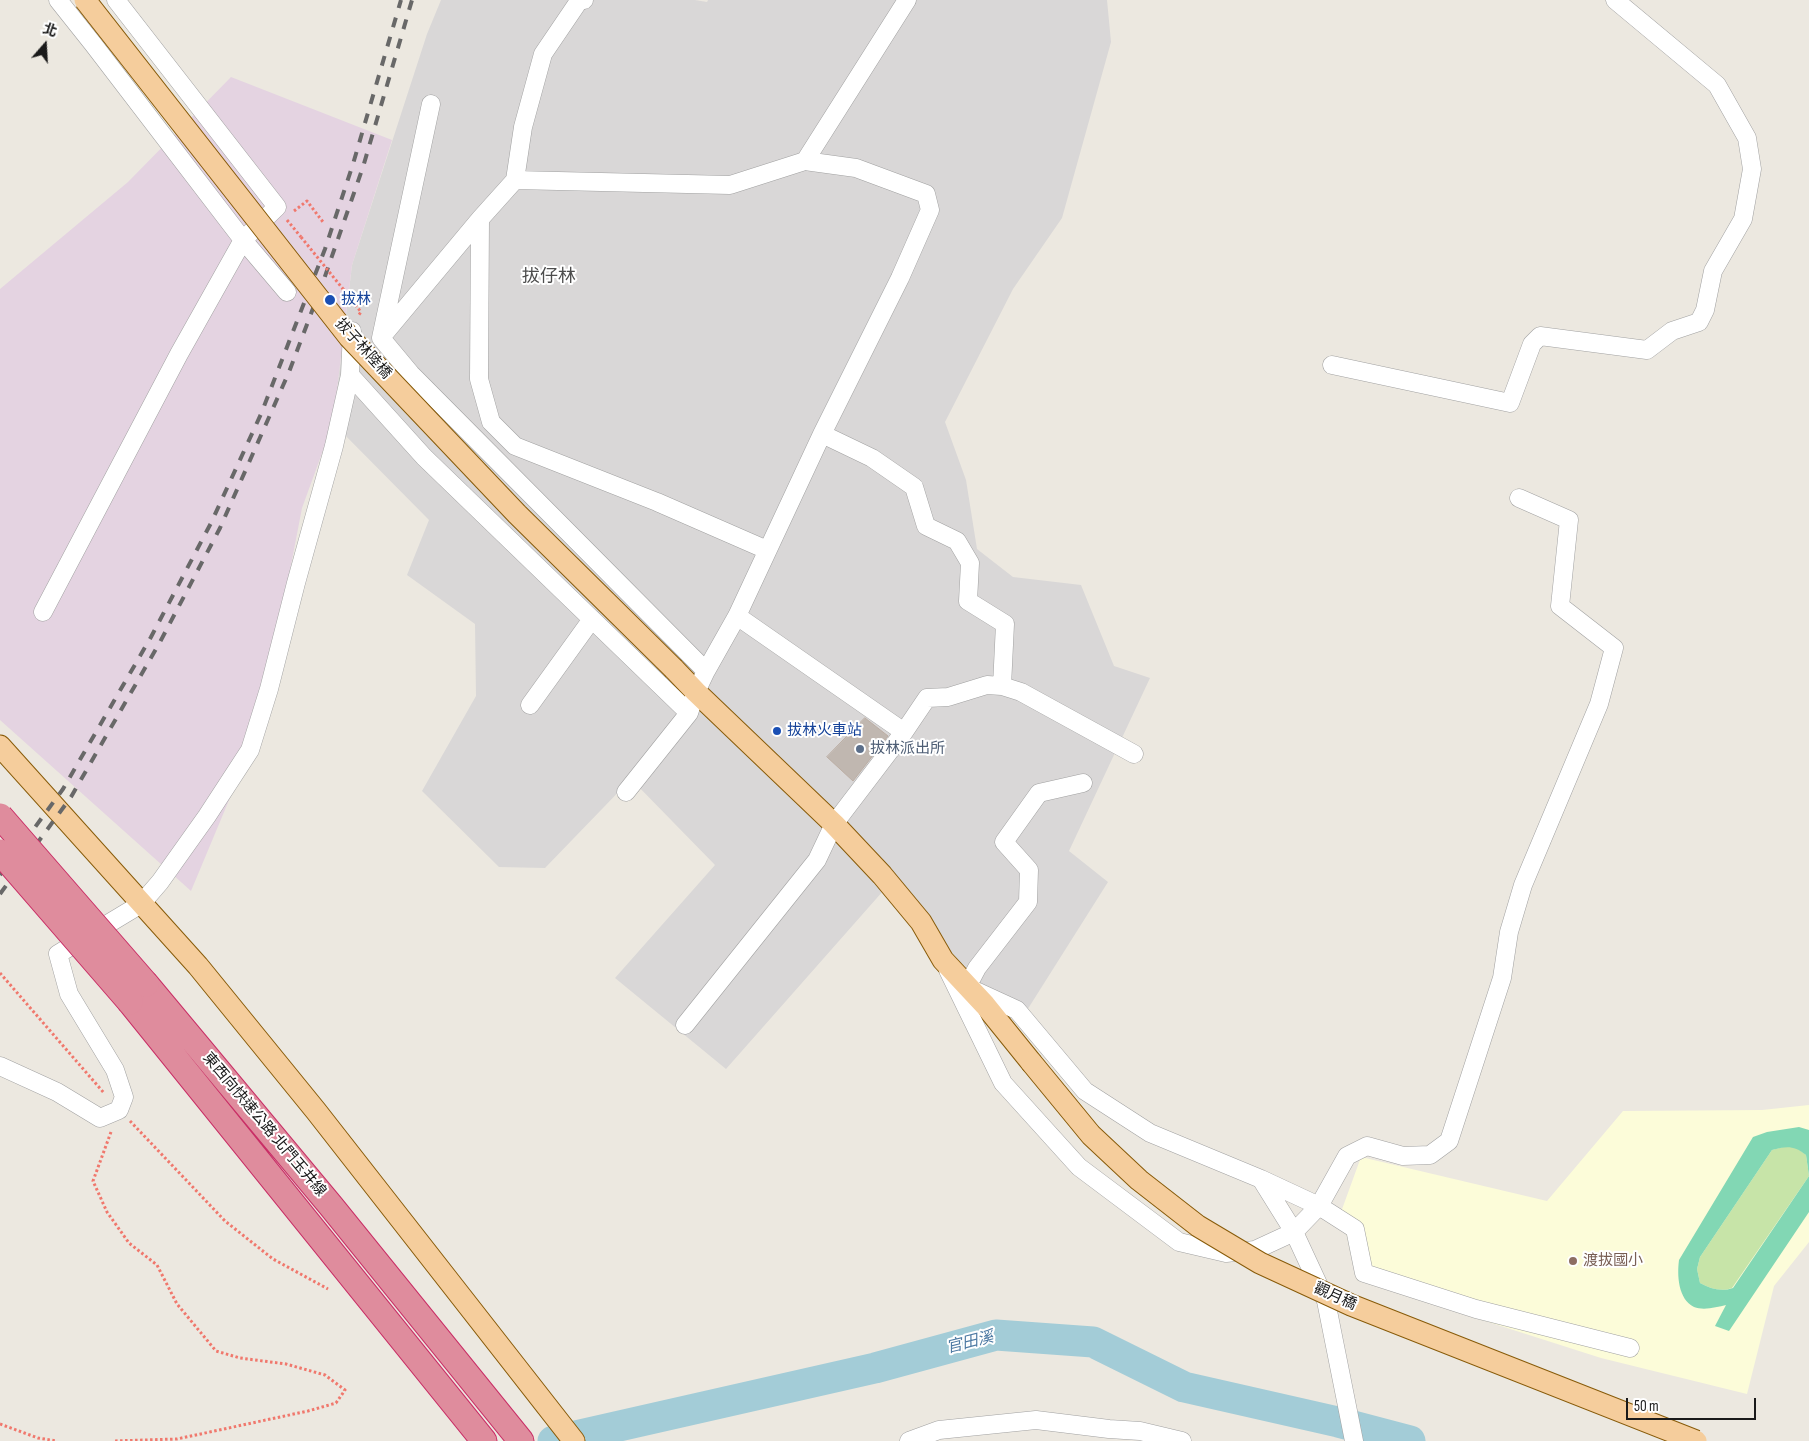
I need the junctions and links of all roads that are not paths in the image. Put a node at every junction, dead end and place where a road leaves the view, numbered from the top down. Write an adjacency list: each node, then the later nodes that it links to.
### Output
1 (58, 0): 8 (street)
2 (85, 0): 27 (main road, 拔子林陸橋, bridge)
3 (116, 0): 7 (street)
4 (584, 0): 11 (street)
5 (907, 0): 10 (street)
6 (1615, 0): 17 (street)
7 (130, 17): 8 (street); 13 (street)
8 (94, 44): 13 (street)
9 (431, 104): 16 (street)
10 (806, 160): 11 (street); 19 (street)
11 (514, 180): 12 (street)
12 (480, 219): 16 (street); 21 (street)
13 (242, 240): 14 (street); 22 (street)
14 (287, 292)
15 (337, 294): 18 (street)
16 (381, 338): 18 (street); 25 (street)
17 (1332, 365)
18 (350, 375): 24 (street); 38 (street)
19 (822, 434): 21 (street); 26 (street)
20 (1519, 498): 44 (street)
21 (767, 550): 23 (street)
22 (43, 612)
23 (737, 616): 25 (street); 30 (street)
24 (592, 619): 28 (street); 29 (street)
25 (706, 671): 27 (street)
26 (1002, 686): 30 (street); 32 (street)
27 (696, 692): 29 (street); 36 (main road, 拔子林陸橋)
28 (530, 705)
29 (689, 713): 34 (street)
30 (904, 732): 36 (street)
31 (0, 746): 38 (main road)
32 (1134, 754)
33 (1083, 783): 40 (street)
34 (626, 792)
35 (0, 816): 49 (highway, 東西向快速公路 北門玉井線, bridge)
36 (834, 824): 39 (main road, 觀月穚); 41 (street)
37 (0, 852): 48 (highway, 東西向快速公路 北門玉井線, bridge)
38 (141, 904): 42 (street); 50 (main road)
39 (943, 960): 40 (main road, 觀月穚); 45 (street)
40 (967, 987): 43 (street); 54 (main road, 觀月穚, bridge)
41 (685, 1025)
42 (0, 1066)
43 (1262, 1179): 44 (street); 45 (street)
44 (1319, 1206): 45 (street); 46 (street)
45 (1294, 1232): 53 (street)
46 (1630, 1348)
47 (1106, 1435): 51 (street); 52 (street)
48 (484, 1441)
49 (520, 1441)
50 (574, 1441)
51 (909, 1441)
52 (1182, 1441)
53 (1354, 1441)
54 (1696, 1441)

